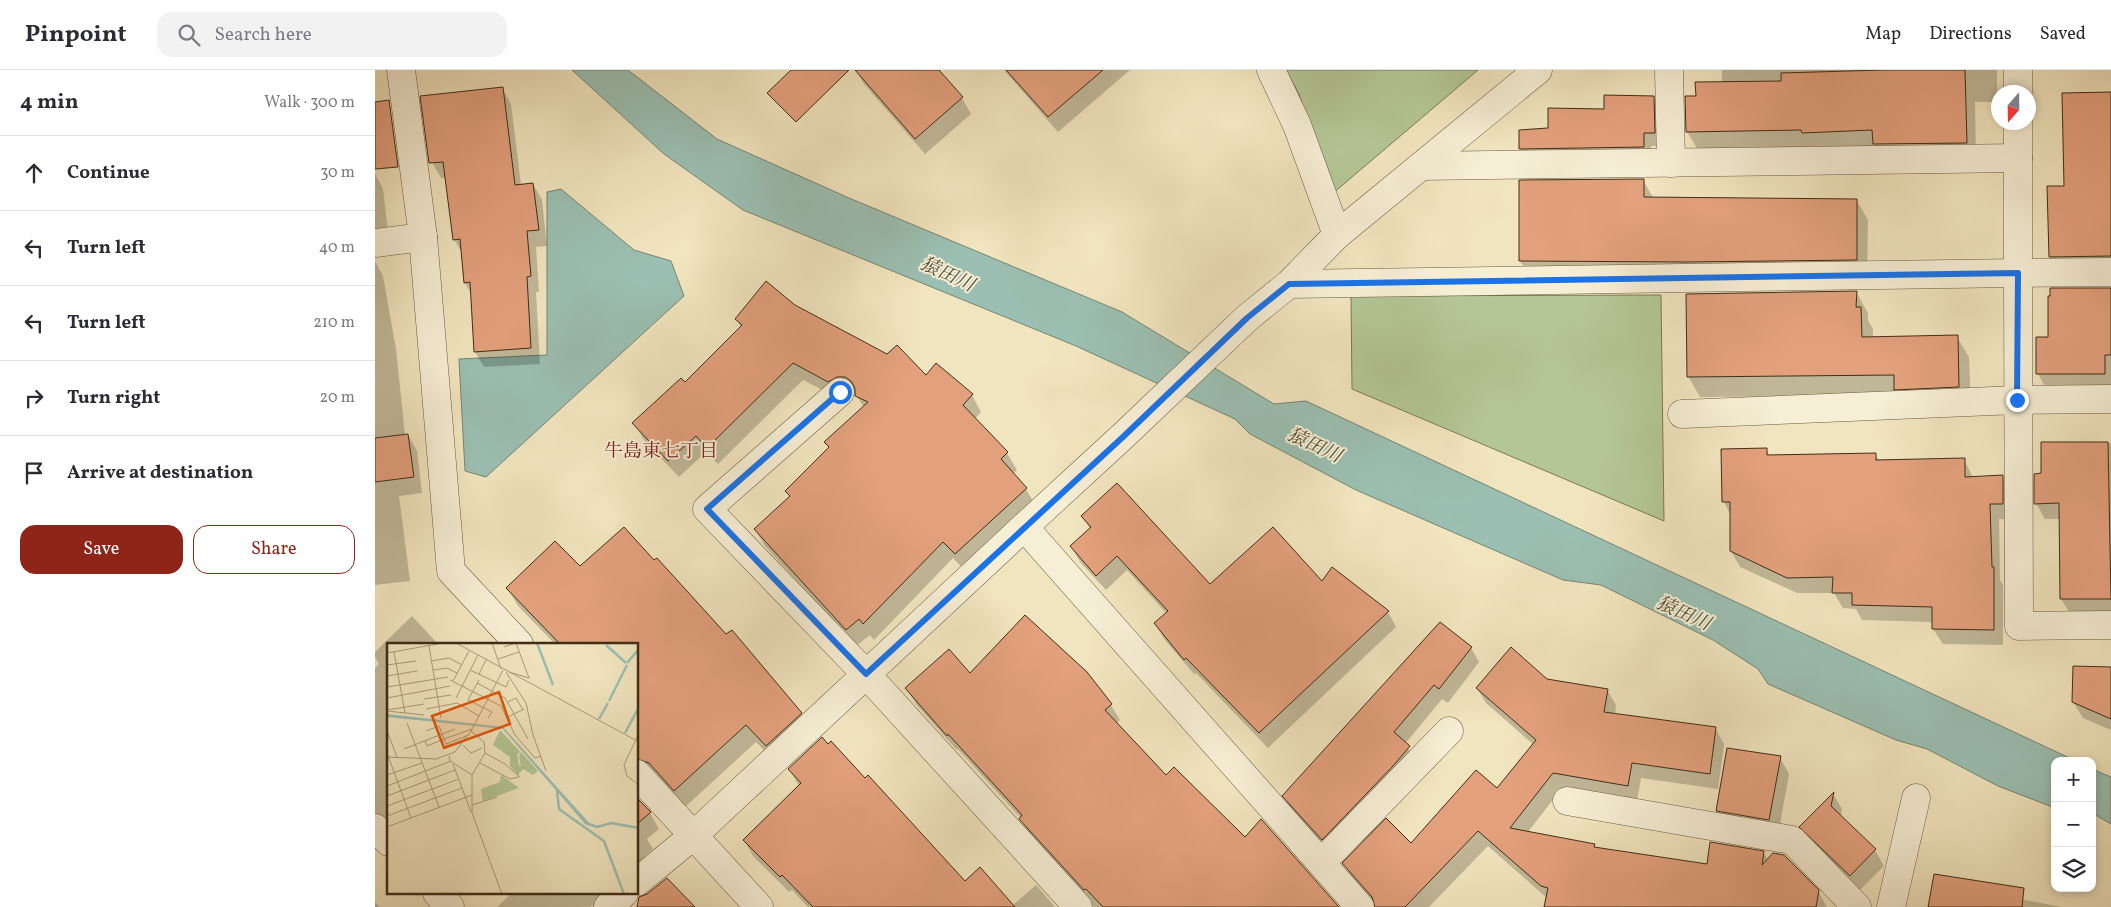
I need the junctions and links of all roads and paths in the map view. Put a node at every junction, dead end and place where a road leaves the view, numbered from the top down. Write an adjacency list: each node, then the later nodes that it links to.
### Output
1 (401, 70): 12 (street)
2 (1271, 70): 11 (street)
3 (1538, 70): 10 (street)
4 (1669, 70): 9 (street)
5 (2018, 70): 6 (street)
6 (2018, 85)
7 (2018, 130): 8 (street)
8 (2018, 158): 9 (street); 15 (street)
9 (1671, 163): 10 (street)
10 (1421, 166): 11 (street)
11 (1337, 235): 16 (street)
12 (423, 238): 13 (street); 23 (street)
13 (375, 243)
14 (2111, 272): 15 (street)
15 (2018, 273): 16 (street); 19 (street)
16 (1289, 284): 21 (street)
17 (840, 392): 24 (street)
18 (2111, 399): 19 (street)
19 (2017, 400): 20 (street); 22 (street)
20 (1682, 414)
21 (1024, 527): 24 (street); 32 (street)
22 (2111, 625)
23 (518, 643)
24 (866, 674): 30 (street); 39 (street)
25 (1449, 731): 32 (street)
26 (639, 776): 30 (street)
27 (1916, 798): 42 (street)
28 (1567, 801): 41 (street)
29 (375, 828): 31 (street)
30 (694, 835): 33 (street); 38 (street)
31 (387, 840)
32 (1321, 863): 40 (street)
33 (639, 880)
34 (438, 894): 36 (street)
35 (623, 894): 37 (street)
36 (450, 907)
37 (608, 907)
38 (759, 907)
39 (1078, 907)
40 (1360, 907)
41 (1857, 907)
42 (1891, 907)

